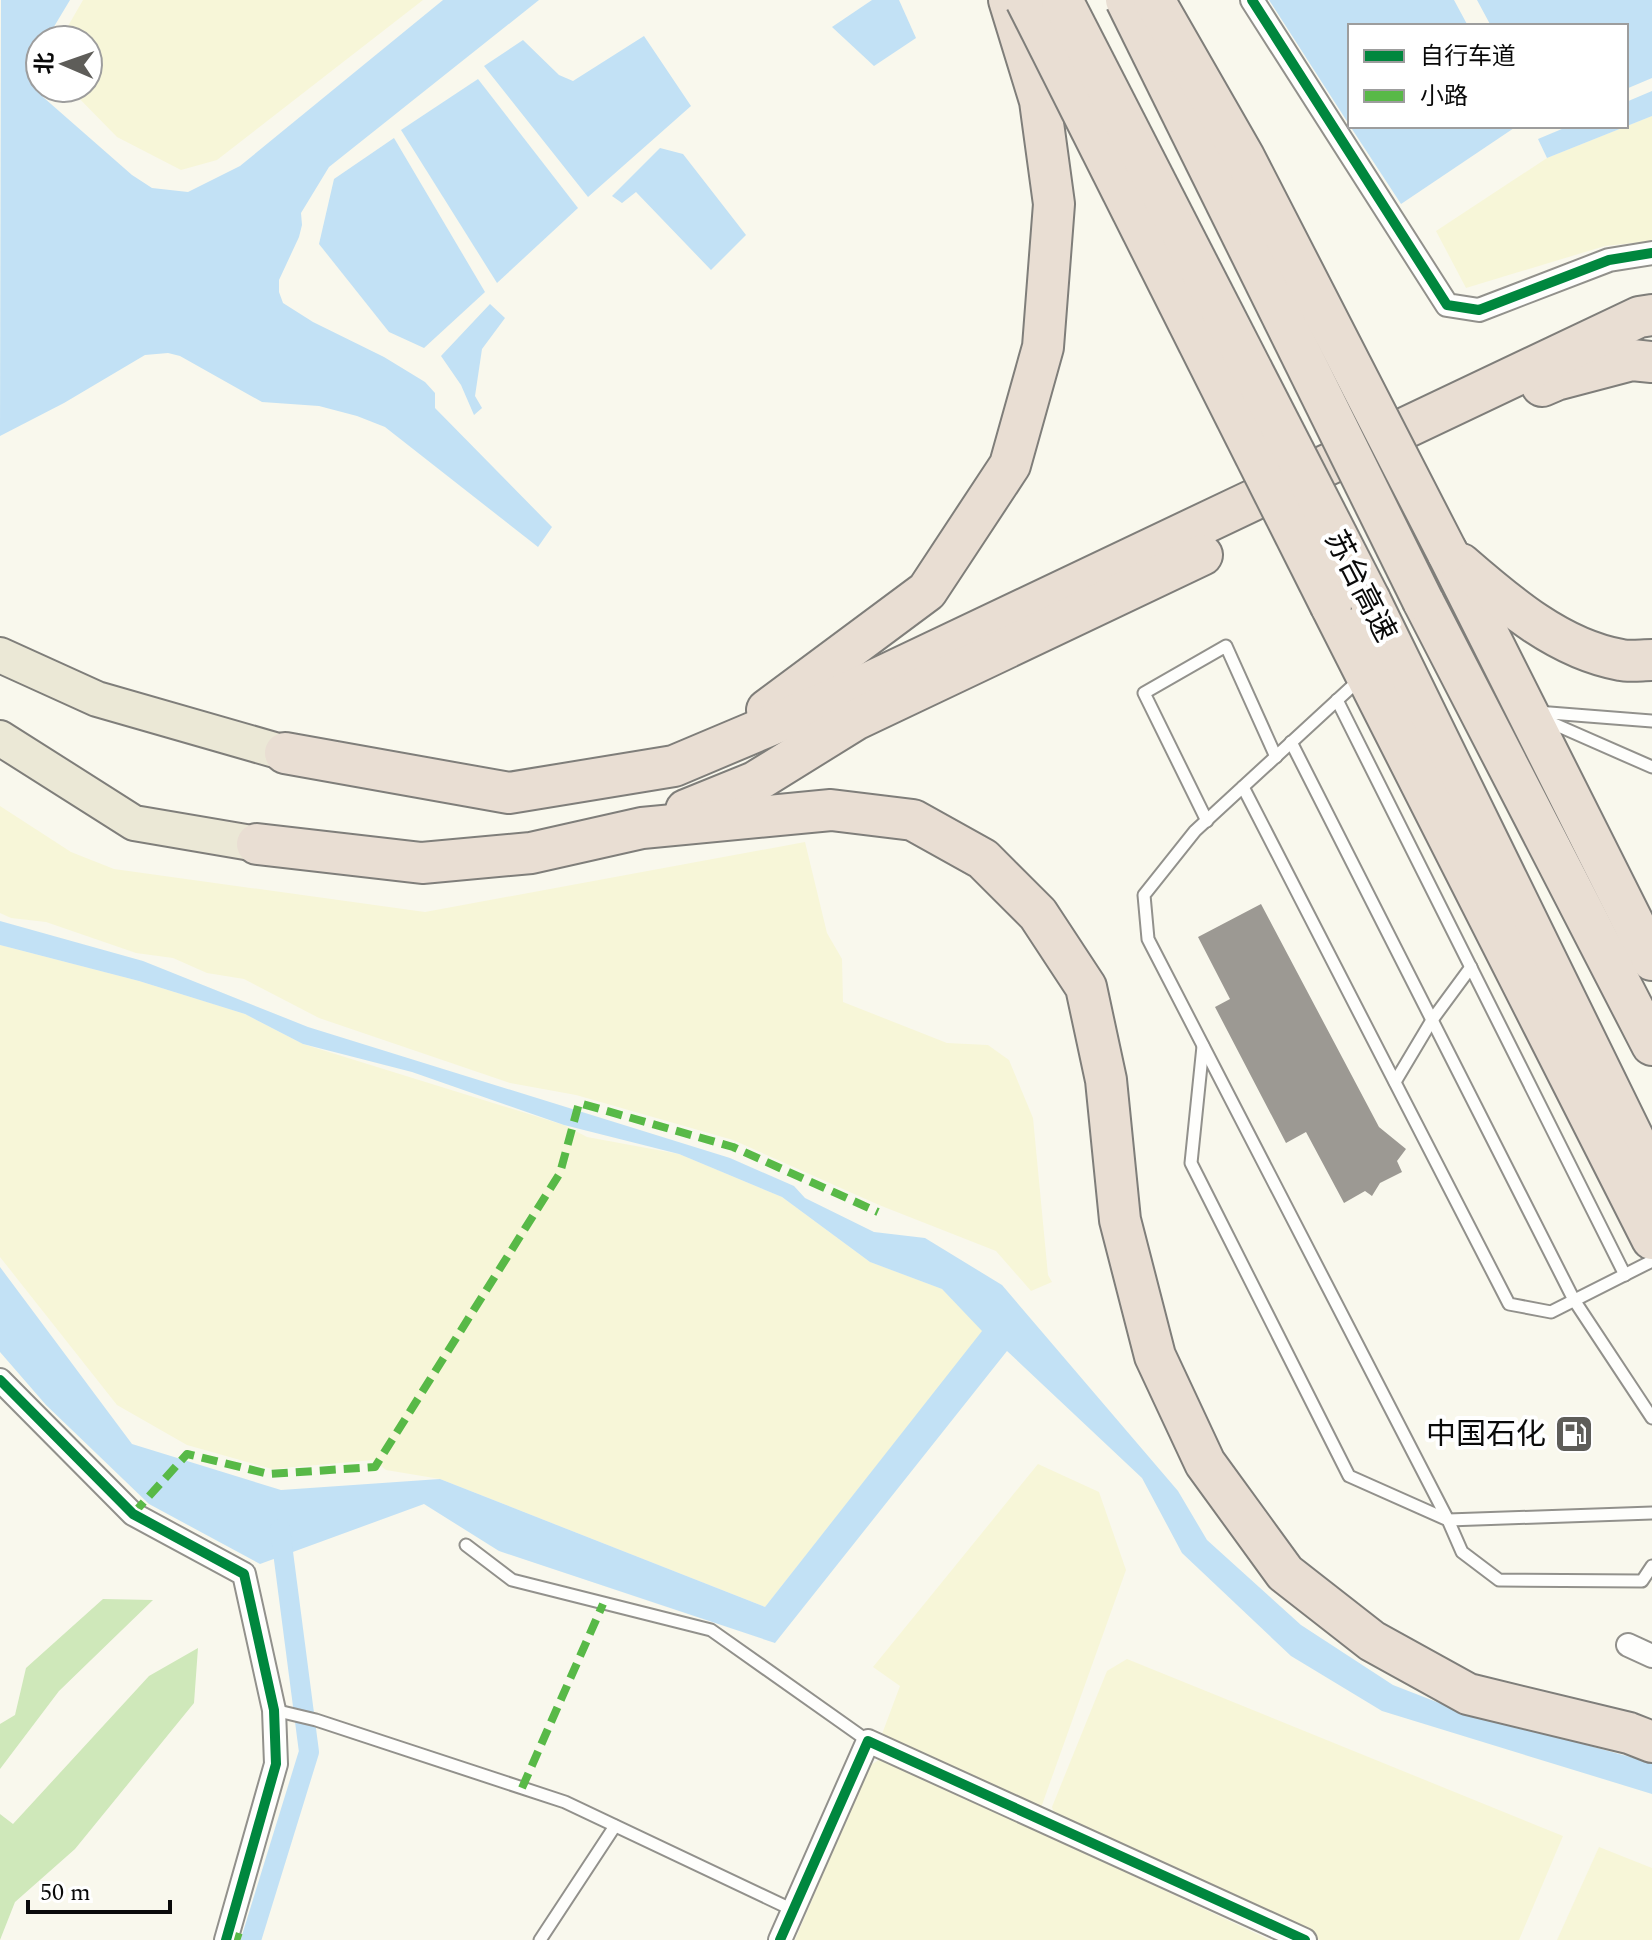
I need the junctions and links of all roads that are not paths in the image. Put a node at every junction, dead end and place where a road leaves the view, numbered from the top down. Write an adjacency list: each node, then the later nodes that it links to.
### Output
1 (1009, 0): 18 (highway)
2 (1026, 0): 13 (highway, bridge)
3 (1062, 0): 32 (highway, 苏台高速, bridge)
4 (1126, 0): 30 (highway, 苏台高速, bridge)
5 (1154, 0): 10 (highway, bridge)
6 (1252, 0): 7 (street)
7 (1652, 253)
8 (1652, 315): 18 (highway)
9 (1652, 362): 24 (highway)
10 (1447, 552): 12 (highway); 14 (highway)
11 (0, 655): 19 (main road)
12 (1652, 660)
13 (1351, 687): 17 (lane); 27 (lane); 33 (highway)
14 (1526, 711): 15 (lane); 21 (lane); 26 (highway)
15 (1652, 721)
16 (7, 742): 25 (main road)
17 (1291, 742): 20 (lane); 28 (lane)
18 (712, 750): 19 (highway)
19 (285, 753)
20 (1276, 757): 22 (lane); 23 (lane)
21 (1652, 767)
22 (1243, 787): 23 (lane); 31 (lane)
23 (1207, 821): 29 (lane)
24 (642, 828): 25 (highway); 47 (highway)
25 (257, 844)
26 (1651, 956)
27 (1471, 967): 28 (lane); 35 (lane)
28 (1432, 1020): 31 (lane); 36 (lane)
29 (1203, 1045): 40 (lane); 40 (lane)
30 (1652, 1045)
31 (1395, 1082): 36 (lane)
32 (1652, 1176)
33 (1652, 1239)
34 (1652, 1261): 35 (lane)
35 (1625, 1275): 36 (lane)
36 (1574, 1300): 38 (lane)
37 (0, 1380): 45 (street)
38 (1652, 1418)
39 (1652, 1513): 40 (lane)
40 (1448, 1520): 42 (lane)
41 (466, 1545): 46 (lane)
42 (1652, 1566)
43 (1628, 1645): 44 (street)
44 (1652, 1656)
45 (274, 1710): 48 (lane); 50 (street)
46 (868, 1741): 49 (street); 53 (street)
47 (1652, 1742)
48 (615, 1826): 49 (lane); 51 (lane)
49 (793, 1910): 52 (street)
50 (226, 1940)
51 (540, 1940)
52 (780, 1940)
53 (1305, 1940)

